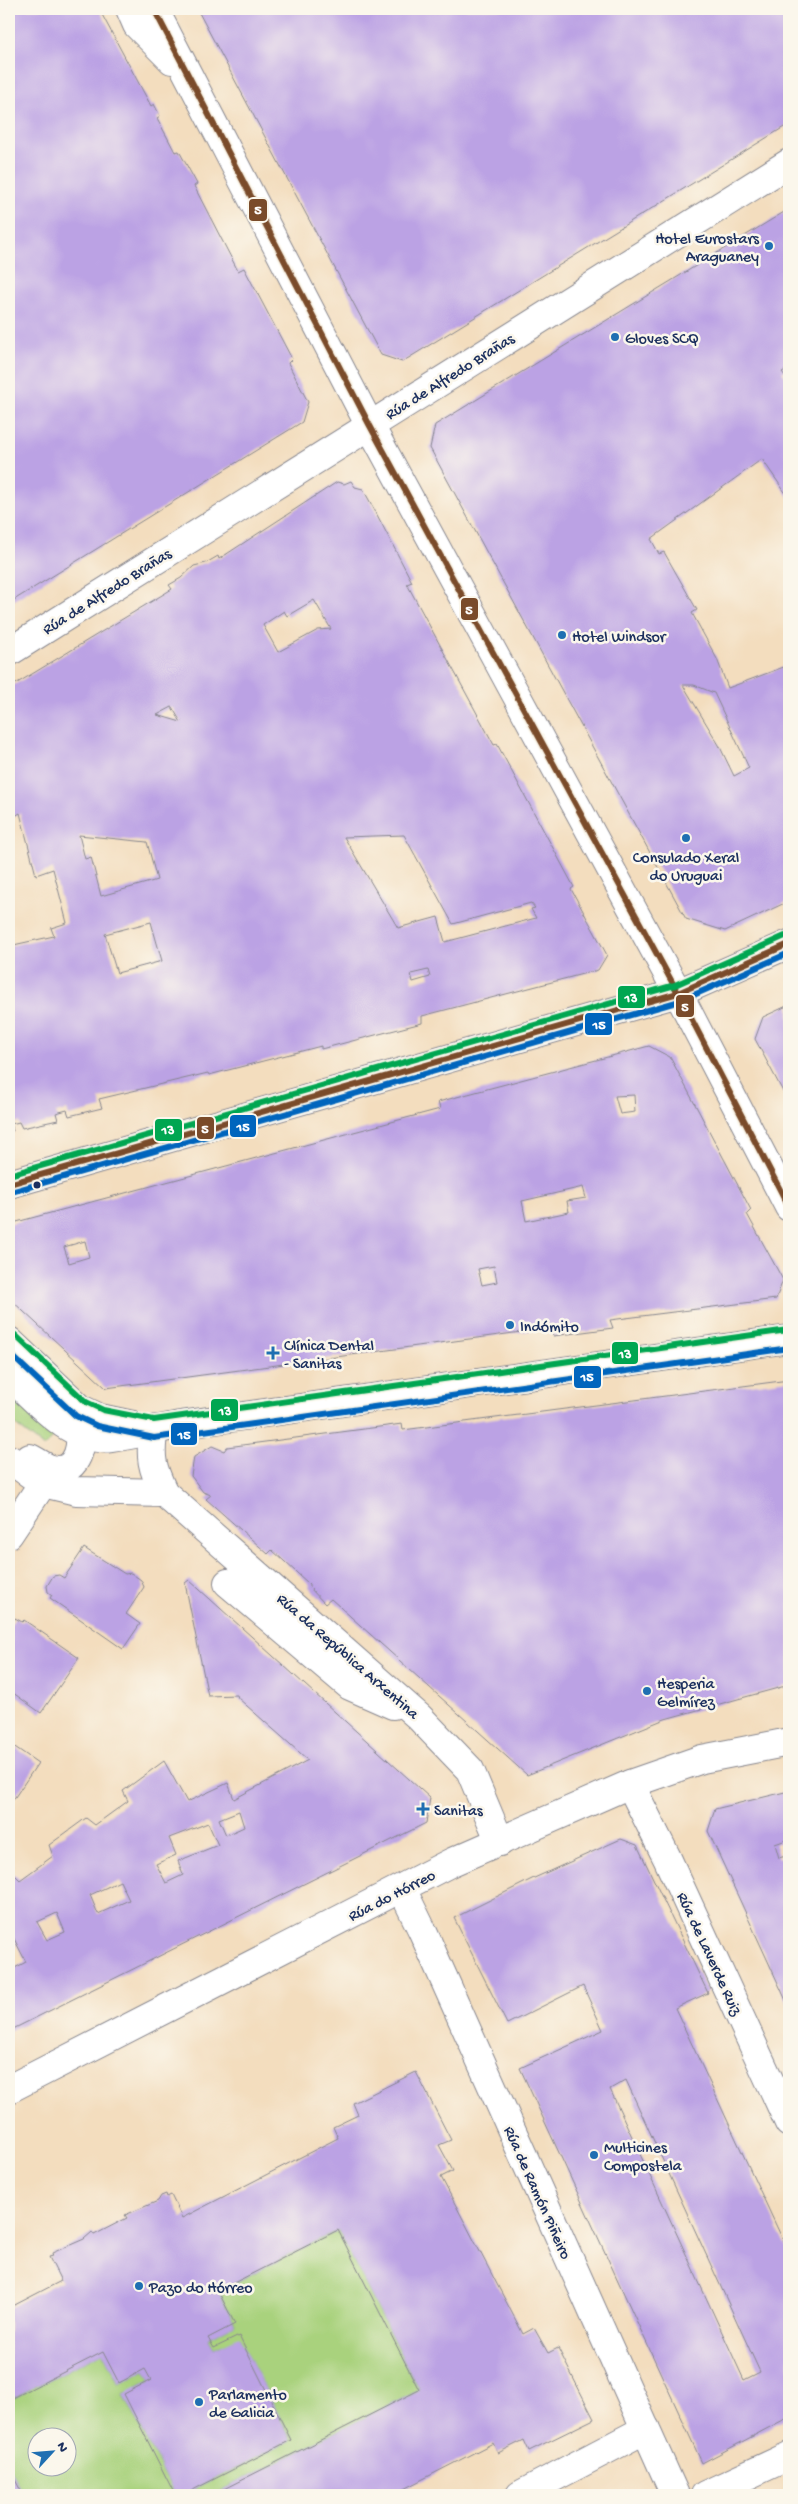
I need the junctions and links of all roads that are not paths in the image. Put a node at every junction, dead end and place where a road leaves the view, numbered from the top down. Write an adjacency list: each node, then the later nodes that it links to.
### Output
1 (130, 9): 3 (street)
2 (154, 9): 3 (street)
3 (193, 80): 5 (street)
4 (789, 163): 5 (street, Rúa de Alfredo Brañas)
5 (369, 424): 6 (street, Rúa de Alfredo Brañas); 8 (street)
6 (9, 652)
7 (789, 944): 8 (street)
8 (678, 993): 9 (street); 10 (street)
9 (9, 1184)
10 (789, 1207)
11 (789, 1338): 14 (street)
12 (9, 1341): 14 (street)
13 (9, 1375): 15 (street)
14 (154, 1429): 15 (street); 19 (street)
15 (80, 1433): 16 (street)
16 (9, 1447)
17 (9, 1459): 18 (street)
18 (43, 1483): 19 (street); 20 (street)
19 (164, 1493): 22 (street, Rúa da República Arxentina)
20 (9, 1534)
21 (228, 1583): 22 (street)
22 (420, 1717): 25 (street, Rúa da República Arxentina)
23 (789, 1742): 24 (street, Rúa do Hórreo)
24 (630, 1784): 25 (street, Rúa do Hórreo); 28 (street, Rúa de Laverde Ruiz)
25 (500, 1842): 26 (street, Rúa do Hórreo)
26 (402, 1889): 27 (street, Rúa do Hórreo); 29 (street, Rúa de Ramón Piñeiro)
27 (9, 2089)
28 (789, 2123)
29 (646, 2429): 31 (street); 32 (street, Rúa de Ramón Piñeiro)
30 (789, 2456): 33 (street)
31 (520, 2495)
32 (675, 2495)
33 (705, 2495)

